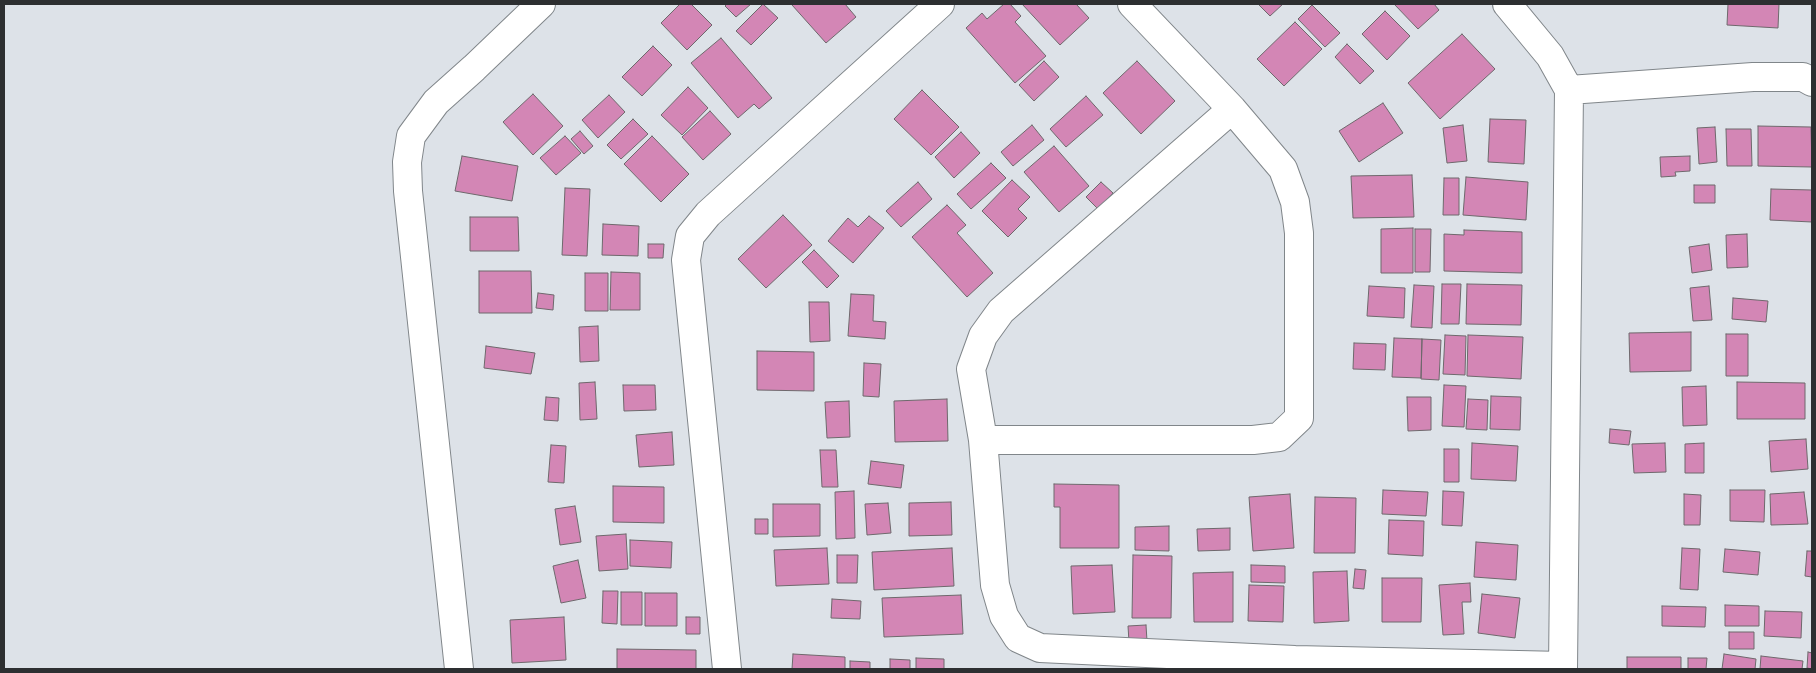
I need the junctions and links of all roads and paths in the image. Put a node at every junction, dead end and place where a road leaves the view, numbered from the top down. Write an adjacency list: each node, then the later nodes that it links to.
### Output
1 (541, 4): 11 (street)
2 (940, 4): 12 (street)
3 (1132, 4): 7 (street)
4 (1507, 4): 6 (street)
5 (1812, 82): 6 (street)
6 (1569, 90): 10 (street)
7 (1232, 109): 8 (street); 8 (street)
8 (983, 440): 9 (street)
9 (1295, 665): 10 (street)
10 (1563, 668)
11 (459, 669)
12 (727, 669)

